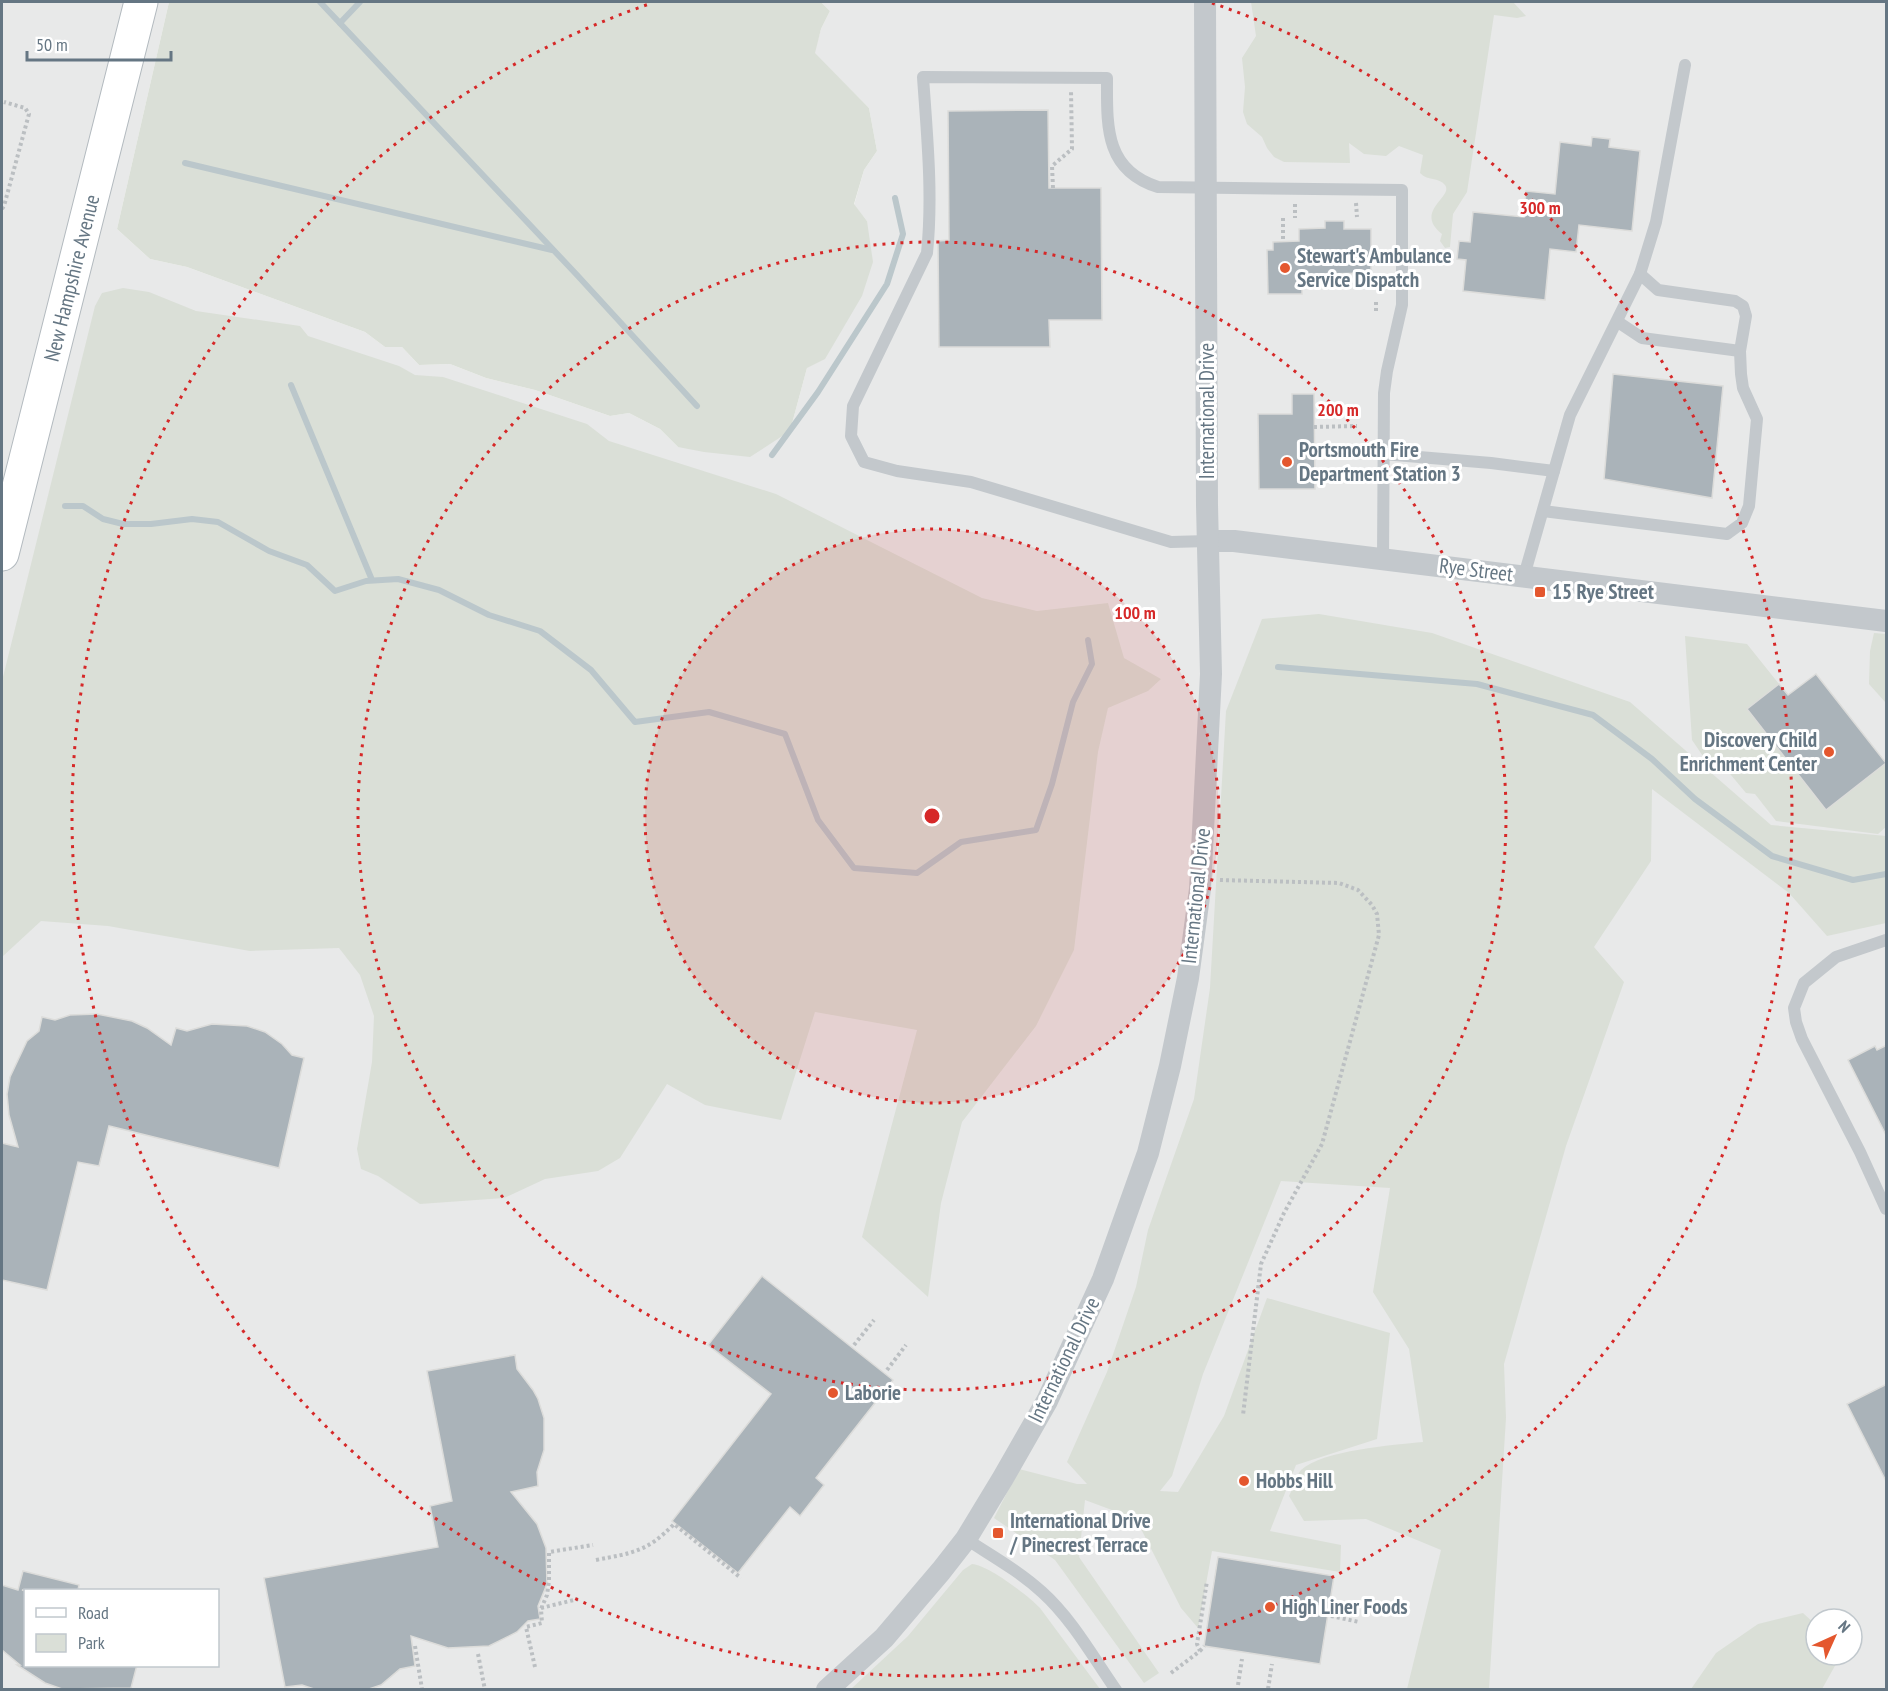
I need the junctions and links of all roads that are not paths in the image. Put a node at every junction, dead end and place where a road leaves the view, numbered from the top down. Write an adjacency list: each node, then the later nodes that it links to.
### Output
1 (141, 2): 12 (street, New Hampshire Avenue)
2 (1206, 2): 4 (street, International Drive)
3 (1685, 65): 5 (lane)
4 (1208, 188): 8 (lane); 11 (street, International Drive); 11 (lane)
5 (1640, 274): 6 (lane); 7 (lane)
6 (1618, 322): 7 (lane); 9 (lane)
7 (1740, 351): 10 (lane)
8 (1383, 454): 9 (lane); 13 (lane)
9 (1554, 471): 10 (lane)
10 (1543, 510): 14 (lane)
11 (1208, 542): 13 (street, Rye Street); 18 (street, International Drive)
12 (2, 554)
13 (1383, 559): 14 (street, Rye Street)
14 (1524, 576): 15 (street, Rye Street)
15 (1887, 621)
16 (1887, 940): 17 (lane)
17 (1887, 1209)
18 (966, 1539): 19 (street, International Drive); 20 (lane)
19 (827, 1689)
20 (1116, 1689)

